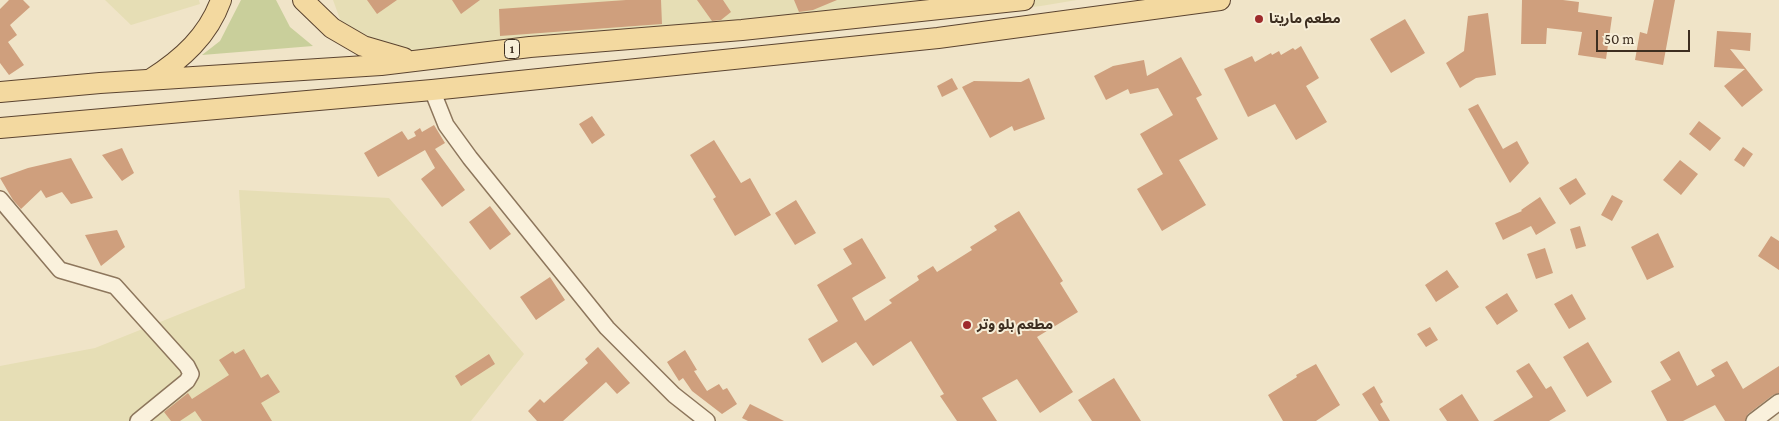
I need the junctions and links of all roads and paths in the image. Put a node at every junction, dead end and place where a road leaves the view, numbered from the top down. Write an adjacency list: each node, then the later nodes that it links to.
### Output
1 (221, 0): 8 (main road)
2 (303, 0): 7 (main road)
3 (1024, 0): 5 (main road, 1)
4 (1220, 0): 6 (main road)
5 (742, 30): 6 (main road); 7 (main road, 1)
6 (741, 59): 9 (main road)
7 (413, 61): 8 (main road, 1)
8 (150, 80): 10 (main road, 1)
9 (432, 90): 11 (main road); 15 (street)
10 (0, 92)
11 (0, 128)
12 (0, 199): 14 (street)
13 (1779, 402): 16 (street)
14 (138, 421)
15 (707, 421)
16 (1754, 421)

